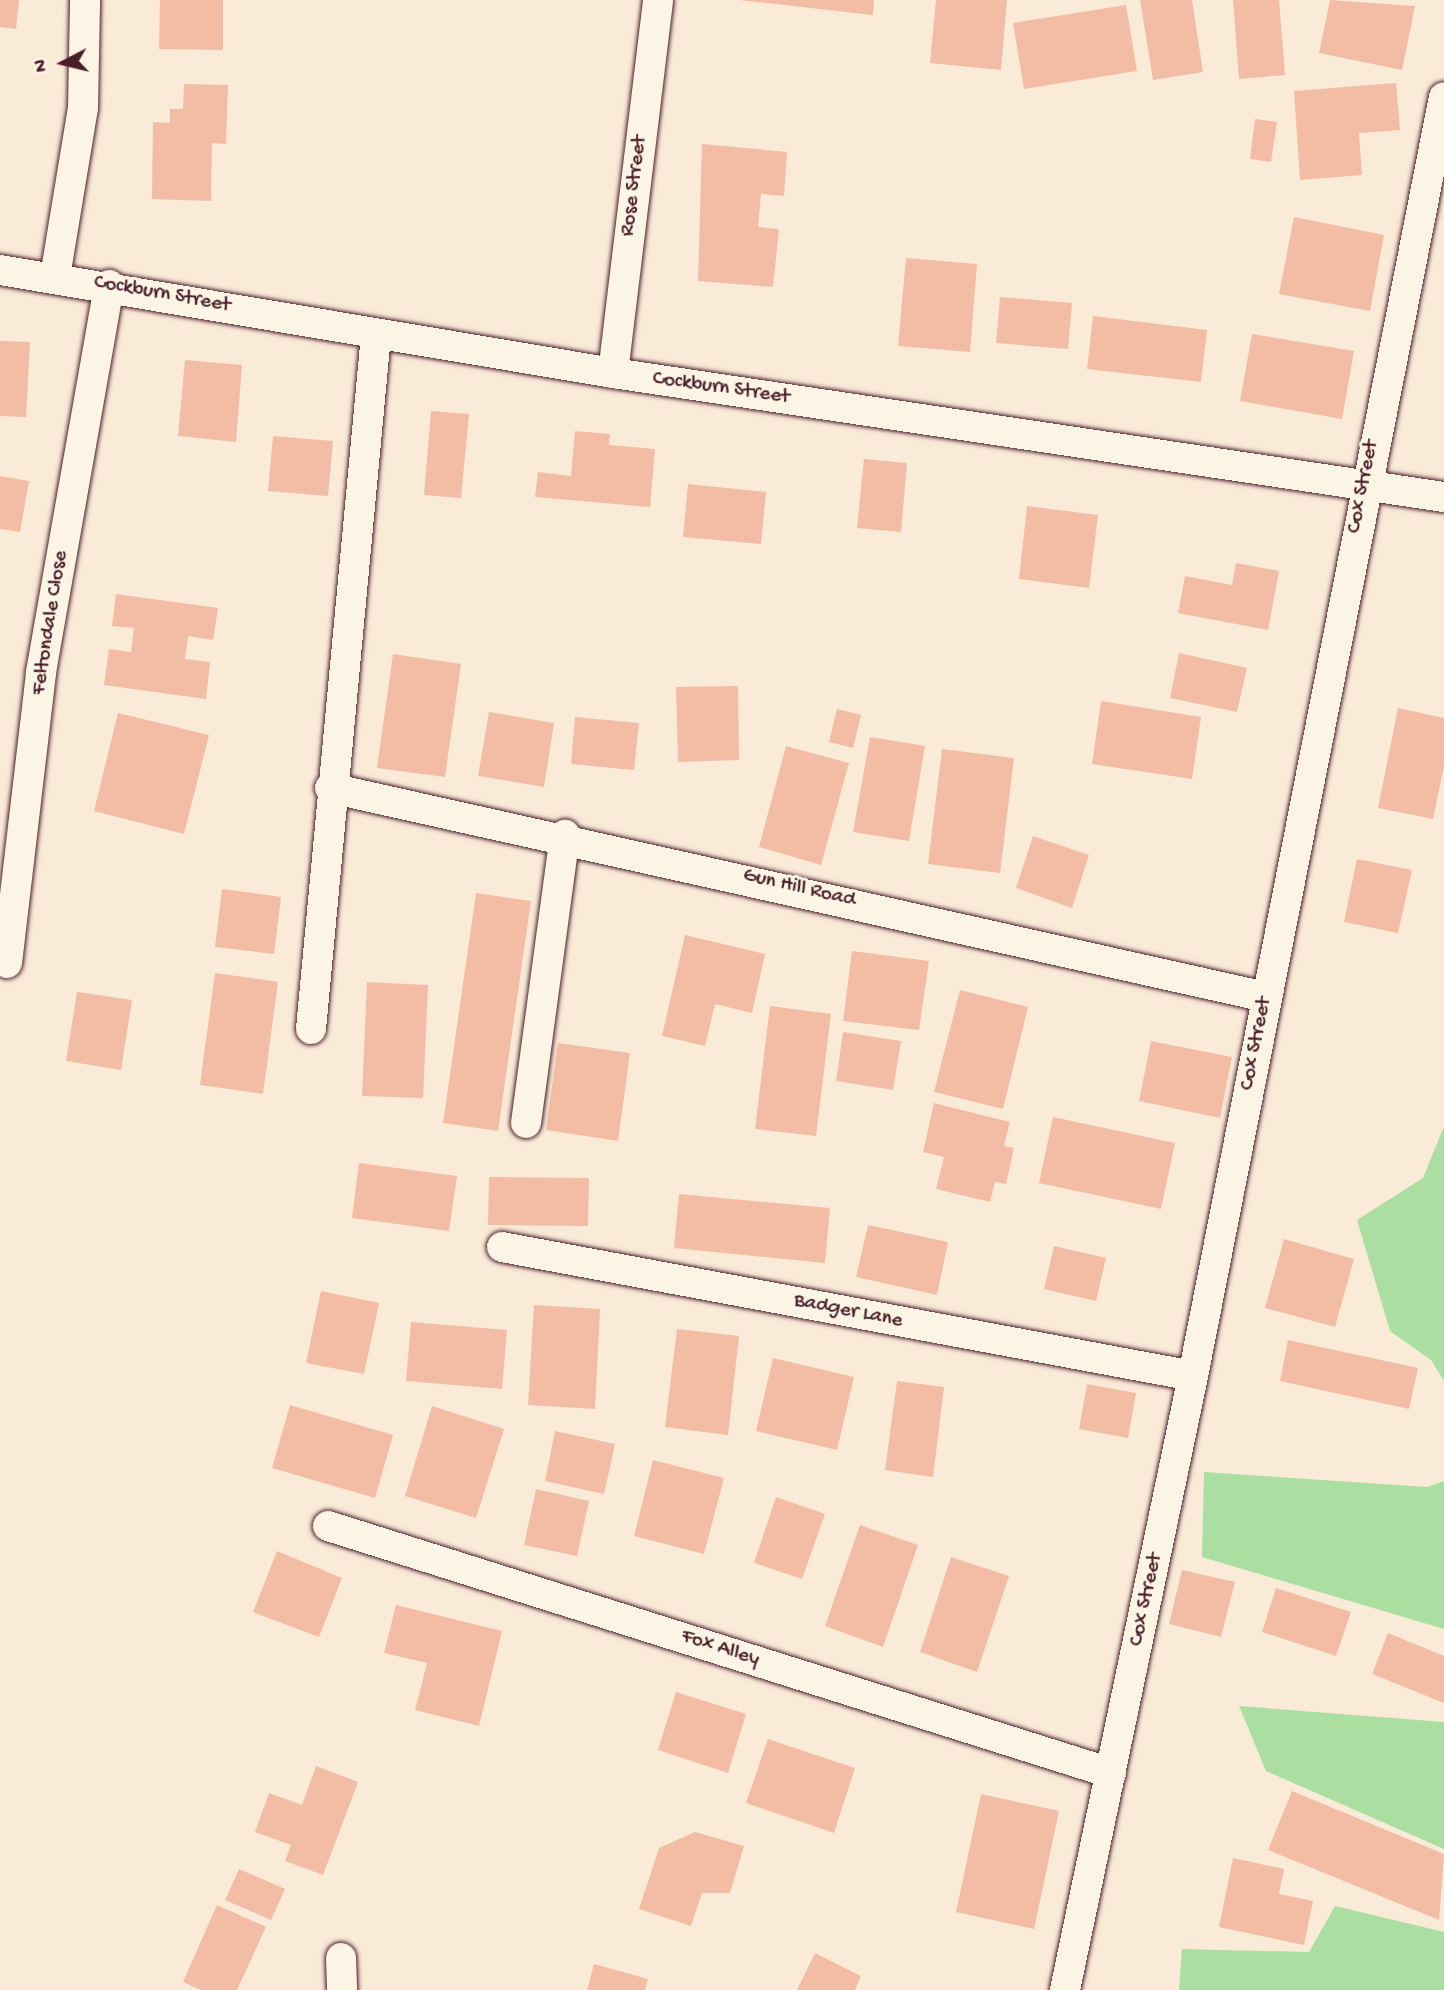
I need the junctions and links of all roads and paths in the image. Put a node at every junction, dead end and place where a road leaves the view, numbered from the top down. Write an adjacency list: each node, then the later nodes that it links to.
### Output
1 (85, 0): 5 (street)
2 (657, 0): 8 (street, Rose Street)
3 (1444, 97): 9 (street, Cox Street)
4 (0, 270): 5 (street, Cockburn Street)
5 (55, 277): 6 (street, Cockburn Street)
6 (108, 285): 7 (street, Cockburn Street); 13 (street, Feltondale Close)
7 (376, 335): 8 (street, Cockburn Street); 11 (street)
8 (613, 373): 9 (street, Cockburn Street)
9 (1364, 485): 10 (street, Cockburn Street); 14 (street, Cox Street)
10 (1444, 497)
11 (330, 788): 12 (street, Gun Hill Road); 15 (street)
12 (565, 835): 14 (street, Gun Hill Road); 16 (street)
13 (7, 963)
14 (1266, 997): 18 (street, Cox Street)
15 (311, 1029)
16 (526, 1123)
17 (502, 1247): 18 (street, Badger Lane)
18 (1193, 1376): 20 (street, Cox Street)
19 (328, 1526): 20 (street, Fox Alley)
20 (1111, 1773): 23 (street, Cox Street)
21 (341, 1958): 22 (street)
22 (342, 1990)
23 (1065, 1990)

